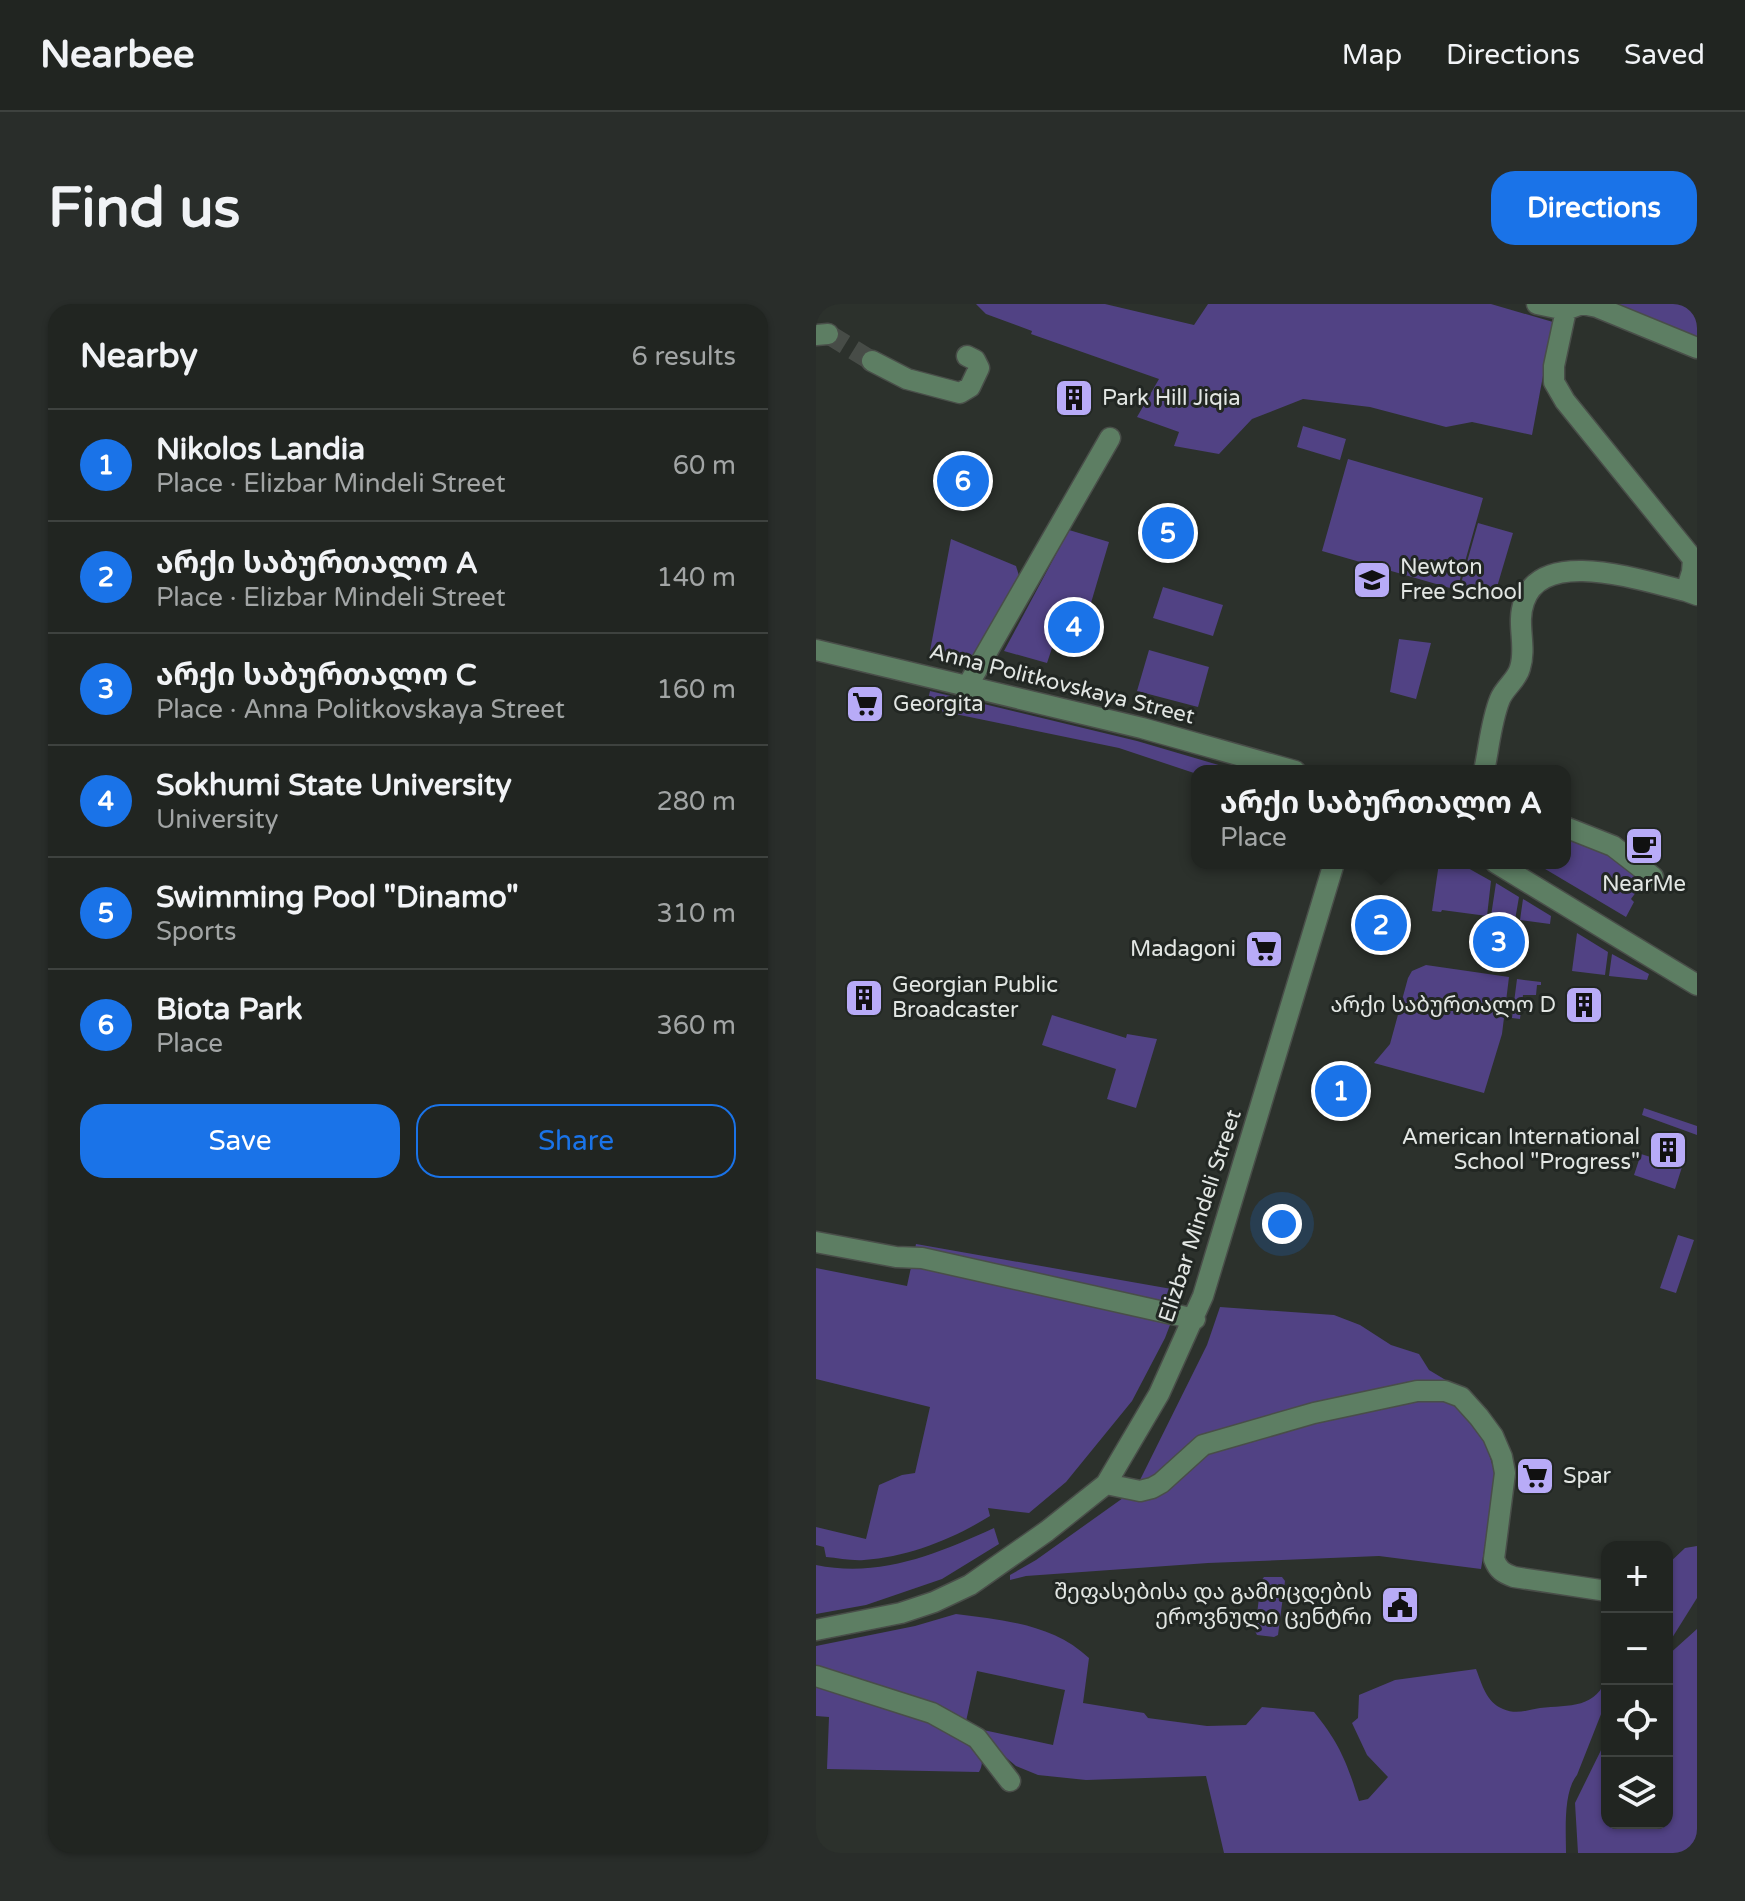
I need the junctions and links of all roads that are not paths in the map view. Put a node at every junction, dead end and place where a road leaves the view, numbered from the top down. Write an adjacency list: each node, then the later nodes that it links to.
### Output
1 (1537, 304): 2 (street)
2 (1566, 310): 3 (street); 7 (street)
3 (1697, 348)
4 (967, 356): 5 (street)
5 (872, 361)
6 (1110, 438): 9 (street)
7 (1692, 593): 11 (street)
8 (816, 650): 9 (street, Anna Politkovskaya Street)
9 (968, 685): 10 (street, Anna Politkovskaya Street)
10 (1274, 765)
11 (1485, 765)
12 (1571, 829): 15 (street)
13 (1332, 869): 18 (street, Elizbar Mindeli Street)
14 (1506, 869): 16 (street)
15 (1653, 877)
16 (1697, 985)
17 (816, 1242): 18 (street)
18 (1195, 1319): 19 (street, Elizbar Mindeli Street)
19 (1106, 1484): 20 (street); 21 (street, Elizbar Mindeli Street)
20 (1601, 1590)
21 (816, 1630)
22 (816, 1676): 23 (street)
23 (1010, 1781)

